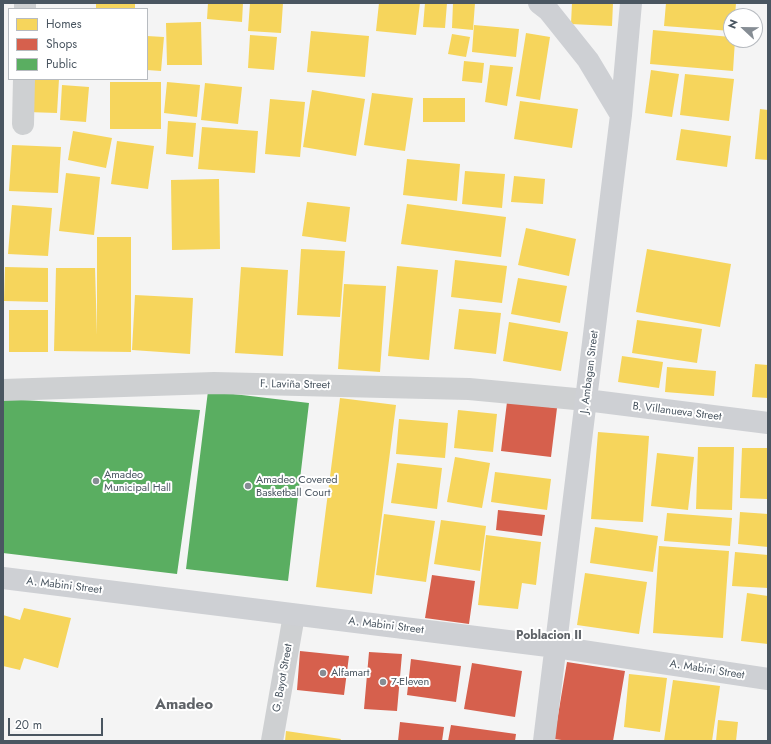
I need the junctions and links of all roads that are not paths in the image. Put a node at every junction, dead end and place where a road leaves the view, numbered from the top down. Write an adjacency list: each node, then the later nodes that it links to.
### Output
1 (539, 3): 4 (main road)
2 (631, 3): 4 (main road, J. Ambagan Street)
3 (24, 80): 5 (street)
4 (621, 115): 7 (main road, J. Ambagan Street)
5 (23, 124)
6 (3, 390): 7 (street, F. Laviña Street)
7 (586, 400): 8 (main road, B. Villanueva Street); 11 (main road, J. Ambagan Street)
8 (768, 423)
9 (3, 578): 10 (main road, A. Mabini Street)
10 (294, 615): 11 (main road, A. Mabini Street); 13 (street, G. Bayot Street)
11 (556, 647): 12 (main road, A. Mabini Street); 14 (main road, J. Ambagan Street)
12 (768, 679)
13 (272, 741)
14 (544, 741)

